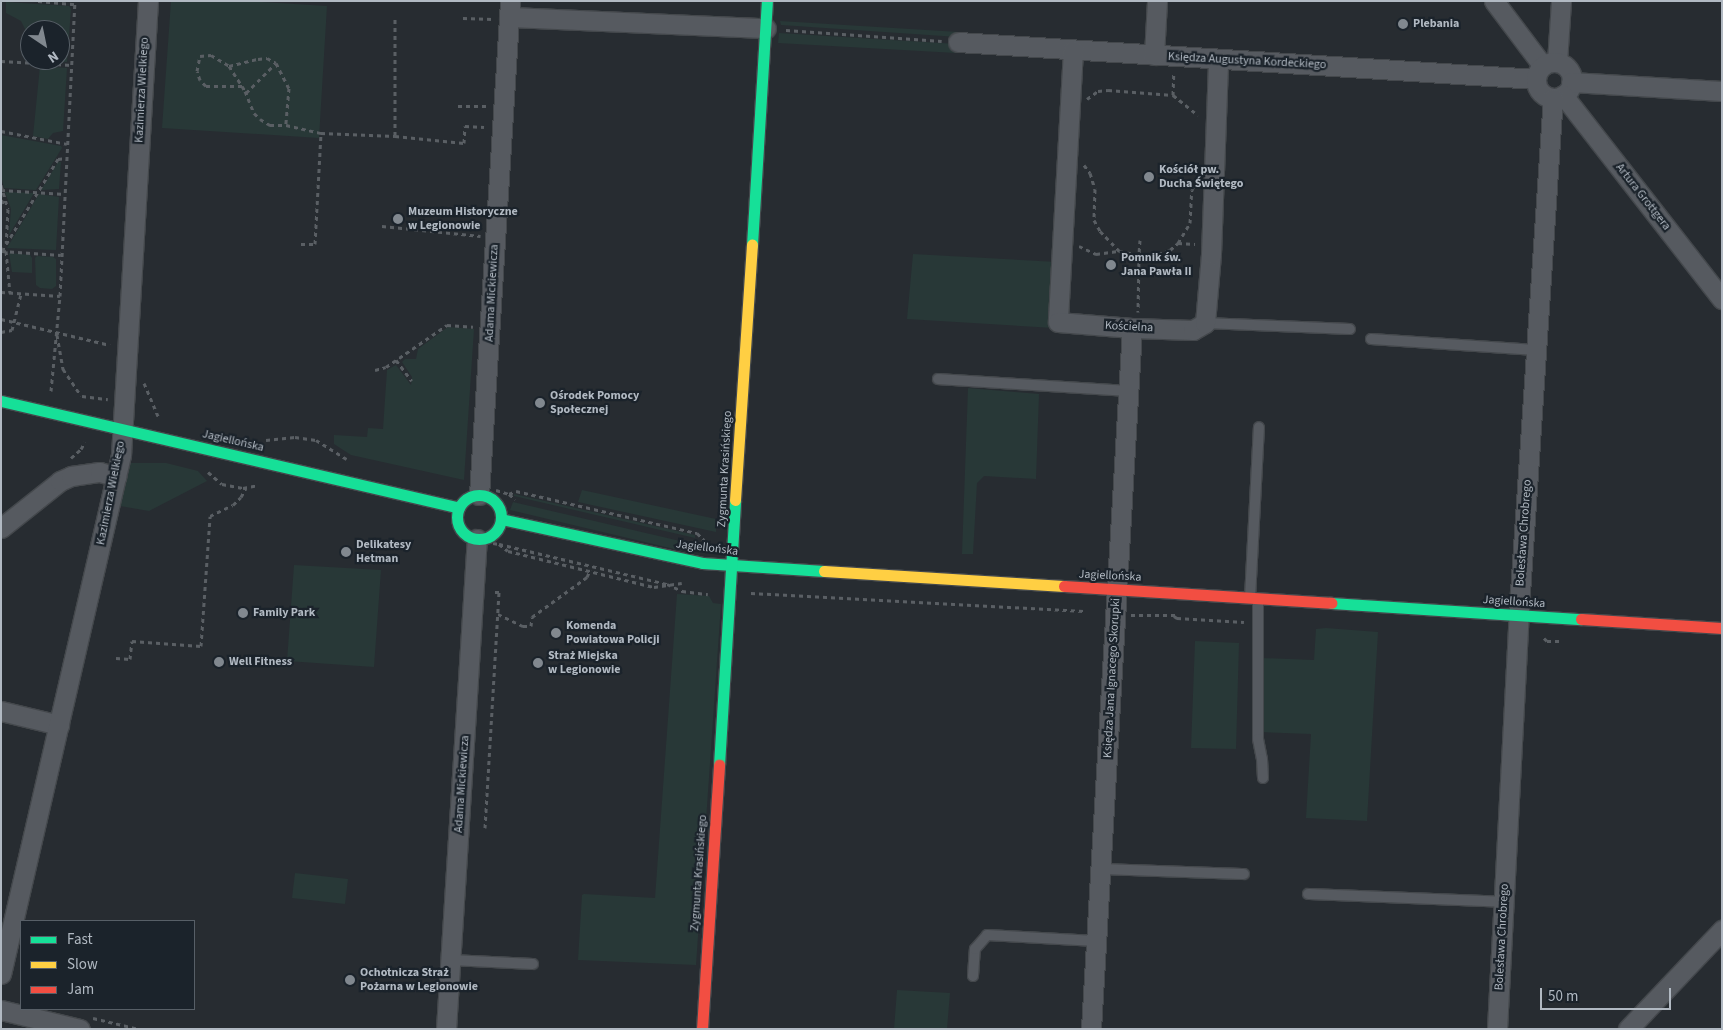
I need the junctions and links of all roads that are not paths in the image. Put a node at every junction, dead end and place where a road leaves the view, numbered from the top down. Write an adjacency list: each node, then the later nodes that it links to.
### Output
1 (148, 1): 25 (street, Kazimierza Wielkiego)
2 (767, 1): 7 (street, Zygmunta Krasińskiego)
3 (1157, 1): 10 (street)
4 (1494, 1): 12 (street)
5 (1560, 1): 12 (street)
6 (509, 9): 7 (street); 27 (street, Adama Mickiewicza)
7 (766, 28): 32 (street, Zygmunta Krasińskiego)
8 (958, 42): 9 (street, Księdza Augustyna Kordeckiego)
9 (1073, 50): 10 (street, Księdza Augustyna Kordeckiego); 17 (street, Kościelna)
10 (1154, 55): 11 (street, Księdza Augustyna Kordeckiego)
11 (1218, 59): 12 (street, Księdza Augustyna Kordeckiego); 16 (street)
12 (1545, 69): 14 (street); 14 (street)
13 (1722, 91): 14 (street)
14 (1562, 92): 15 (street, Artura Grottgera); 20 (street, Bolesława Chrobrego)
15 (1722, 299)
16 (1205, 323): 17 (street, Kościelna); 18 (lane)
17 (1134, 328): 22 (street, Księdza Jana Ignacego Skorupki)
18 (1350, 329)
19 (1371, 340): 20 (lane)
20 (1536, 350): 35 (street, Bolesława Chrobrego)
21 (938, 380): 22 (lane)
22 (1128, 391): 33 (street, Księdza Jana Ignacego Skorupki)
23 (1, 401): 25 (street, Jagiellońska)
24 (1259, 427): 34 (lane)
25 (122, 429): 26 (street, Kazimierza Wielkiego); 28 (street, Jagiellońska)
26 (116, 477): 30 (street); 38 (street, Kazimierza Wielkiego)
27 (486, 492): 28 (street); 29 (street)
28 (459, 508): 31 (street)
29 (501, 519): 31 (street); 32 (street, Jagiellońska)
30 (1, 528)
31 (483, 544): 46 (street, Adama Mickiewicza)
32 (733, 566): 33 (street, Jagiellońska); 53 (street, Zygmunta Krasińskiego)
33 (1117, 591): 34 (street, Jagiellońska); 40 (street, Księdza Jana Ignacego Skorupki)
34 (1254, 599): 35 (street, Jagiellońska); 39 (lane)
35 (1519, 616): 36 (street, Jagiellońska); 43 (street, Bolesława Chrobrego)
36 (1722, 628)
37 (1, 711): 38 (street)
38 (59, 725): 48 (street, Kazimierza Wielkiego)
39 (1263, 778)
40 (1100, 869): 41 (lane); 45 (street, Księdza Jana Ignacego Skorupki)
41 (1244, 874)
42 (1308, 894): 43 (lane)
43 (1504, 902): 55 (street, Bolesława Chrobrego)
44 (1722, 930): 56 (street)
45 (1096, 941): 49 (lane); 54 (street, Księdza Jana Ignacego Skorupki)
46 (450, 960): 47 (lane); 52 (street, Adama Mickiewicza)
47 (534, 964)
48 (1, 974)
49 (973, 976)
50 (1, 1010): 51 (street)
51 (80, 1029)
52 (446, 1029)
53 (702, 1029)
54 (1091, 1029)
55 (1496, 1029)
56 (1628, 1029)

